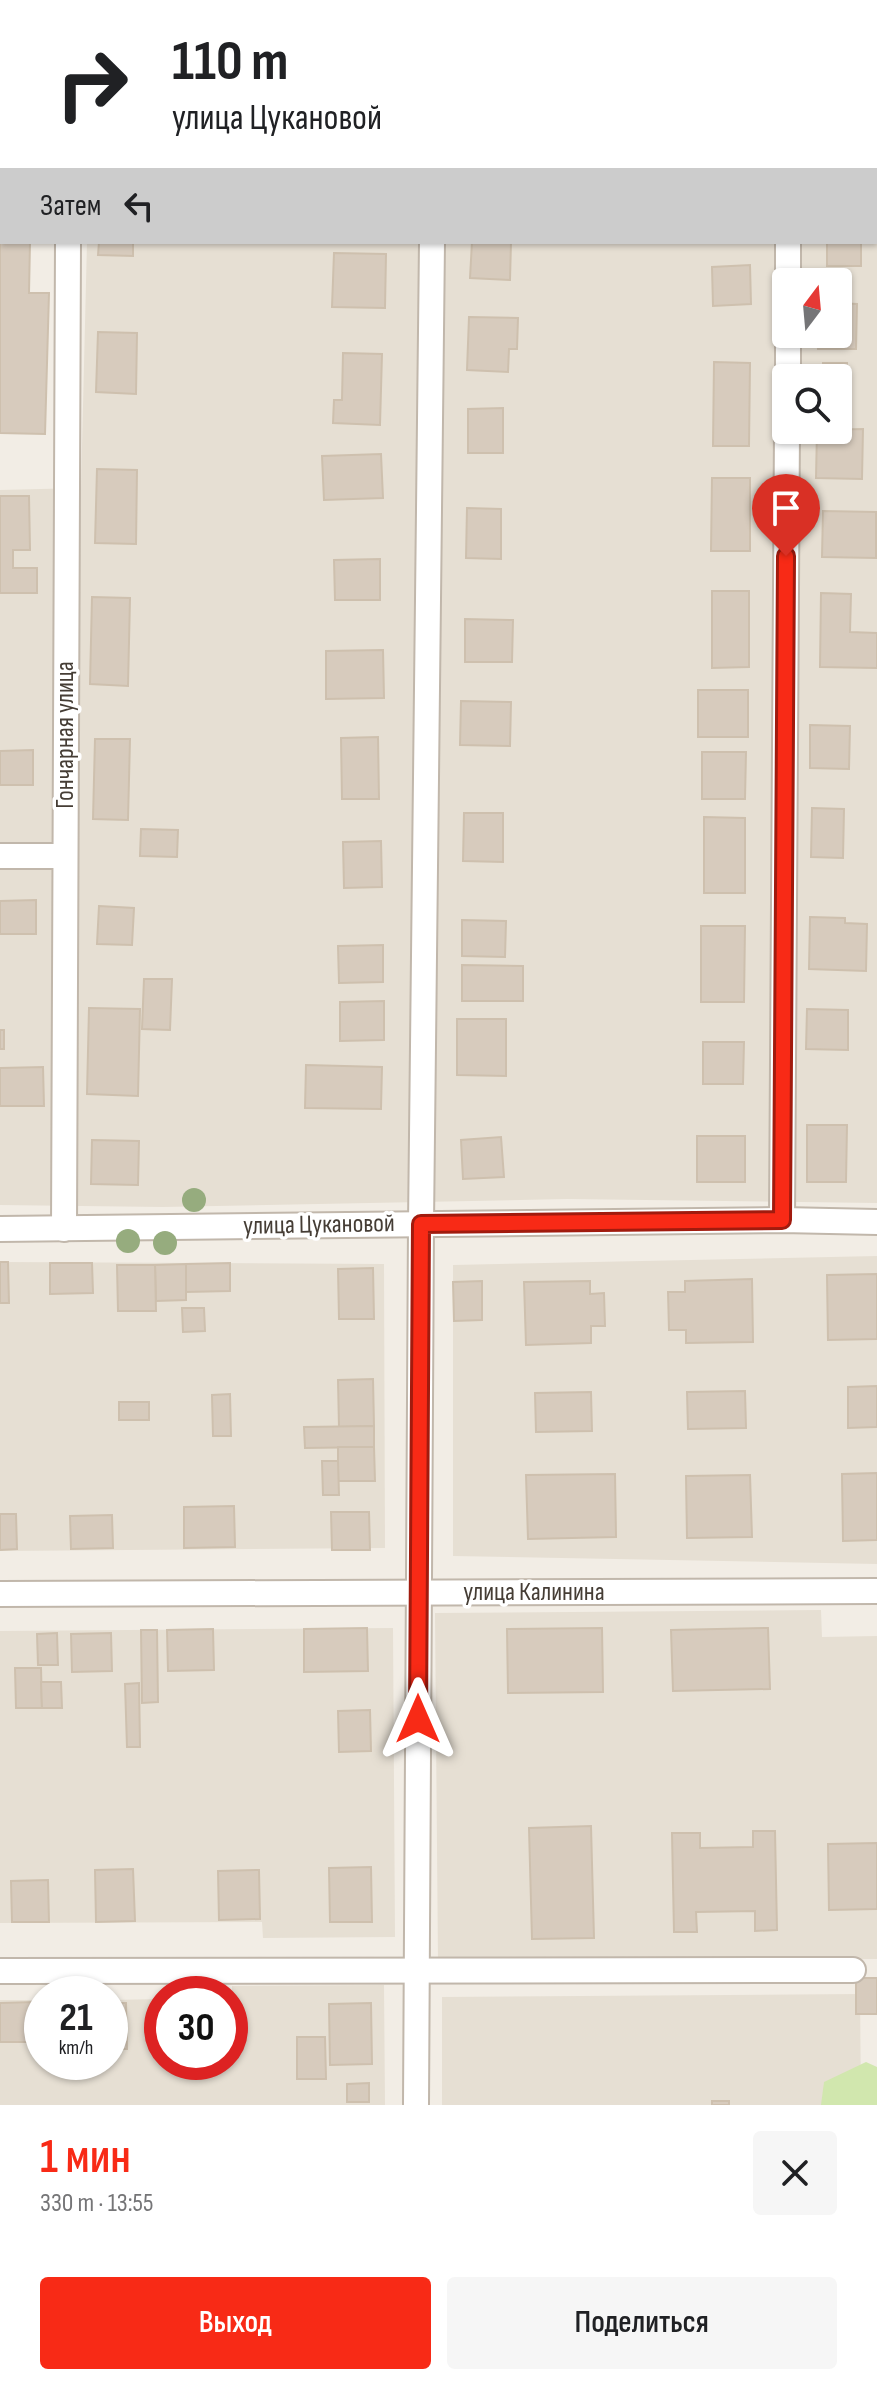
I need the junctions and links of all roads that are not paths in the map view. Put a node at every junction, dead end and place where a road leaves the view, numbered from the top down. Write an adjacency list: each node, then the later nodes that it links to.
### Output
1 (68, 244): 7 (street, Гончарная улица)
2 (432, 244): 10 (street)
3 (788, 244): 4 (street)
4 (788, 268)
5 (787, 444): 8 (street)
6 (0, 856): 7 (street)
7 (64, 856): 12 (street, Гончарная улица)
8 (782, 1220): 9 (street, улица Цукановой); 10 (street, улица Цукановой)
9 (877, 1222)
10 (421, 1224): 12 (street, улица Цукановой); 14 (street)
11 (0, 1229): 12 (street, улица Цукановой)
12 (64, 1229)
13 (877, 1591): 14 (street, улица Калинина)
14 (419, 1592): 15 (street, улица Калинина); 18 (street)
15 (0, 1594)
16 (853, 1970): 18 (street)
17 (0, 1971): 18 (street)
18 (417, 1972): 19 (street)
19 (416, 2105)

